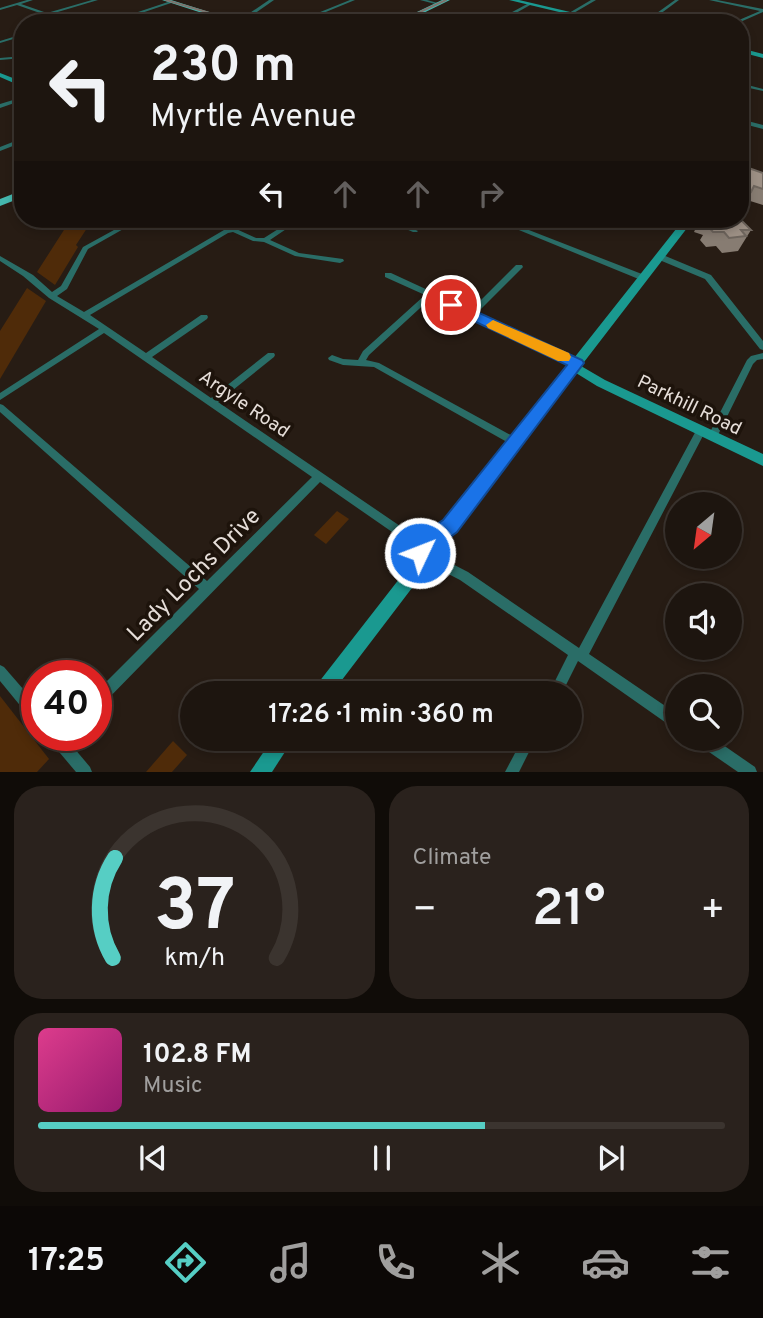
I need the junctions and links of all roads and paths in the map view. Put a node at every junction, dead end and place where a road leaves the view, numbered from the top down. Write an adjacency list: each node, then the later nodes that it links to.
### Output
1 (31, 0): 13 (street)
2 (96, 0): 19 (street)
3 (272, 0): 22 (street)
4 (353, 0): 23 (street)
5 (422, 0): 14 (street)
6 (447, 0): 14 (main road)
7 (594, 0): 18 (street)
8 (665, 0): 11 (street)
9 (711, 0): 16 (street)
10 (170, 1): 17 (main road); 20 (street)
11 (675, 1): 27 (street)
12 (522, 2): 18 (street); 25 (street)
13 (17, 4): 15 (street); 19 (street)
14 (439, 4): 24 (main road)
15 (0, 9)
16 (763, 10): 28 (street)
17 (210, 13): 21 (main road)
18 (571, 13): 26 (street)
19 (47, 14)
20 (133, 14)
21 (213, 14)
22 (253, 14)
23 (318, 14)
24 (417, 14)
25 (506, 14)
26 (575, 14)
27 (657, 14)
28 (750, 17): 29 (street)
29 (763, 20)
30 (121, 228): 43 (street)
31 (284, 228): 36 (street)
32 (408, 228): 35 (street)
33 (516, 228): 42 (street)
34 (682, 228): 37 (street)
35 (415, 231)
36 (265, 240): 39 (street); 47 (street)
37 (660, 257): 42 (street); 50 (street)
38 (0, 258): 44 (street, Argyle Road)
39 (340, 261)
40 (519, 267): 46 (street)
41 (388, 275): 45 (street)
42 (644, 278): 56 (street)
43 (65, 282): 44 (street)
44 (53, 294): 47 (street, Argyle Road)
45 (430, 295): 46 (street); 55 (street)
46 (471, 315): 56 (street)
47 (85, 316): 49 (street, Argyle Road)
48 (204, 317): 53 (street)
49 (104, 329): 53 (street, Argyle Road); 57 (street)
50 (763, 347)
51 (271, 355): 58 (street)
52 (763, 356): 60 (street)
53 (145, 358): 58 (street, Argyle Road)
54 (332, 358): 55 (street)
55 (361, 362): 61 (street)
56 (574, 367): 60 (street, Parkhill Road); 61 (street)
57 (0, 397)
58 (211, 403): 63 (street, Argyle Road)
59 (0, 407): 65 (street)
60 (707, 433): 62 (street, Parkhill Road); 66 (street)
61 (515, 442): 64 (street)
62 (763, 460)
63 (319, 476): 64 (street, Argyle Road); 65 (street, Lady Lochs Drive)
64 (429, 552): 66 (street, Argyle Road); 68 (street)
65 (207, 589): 70 (street, Lady Lochs Drive)
66 (579, 655): 69 (street); 72 (street, Argyle Road)
67 (0, 671): 71 (street)
68 (330, 681)
69 (563, 681)
70 (112, 685)
71 (21, 696)
72 (665, 714)
73 (69, 751): 77 (street)
74 (275, 751): 78 (street)
75 (523, 751): 79 (street)
76 (719, 751): 80 (street)
77 (85, 772)
78 (260, 772)
79 (512, 772)
80 (749, 772)

